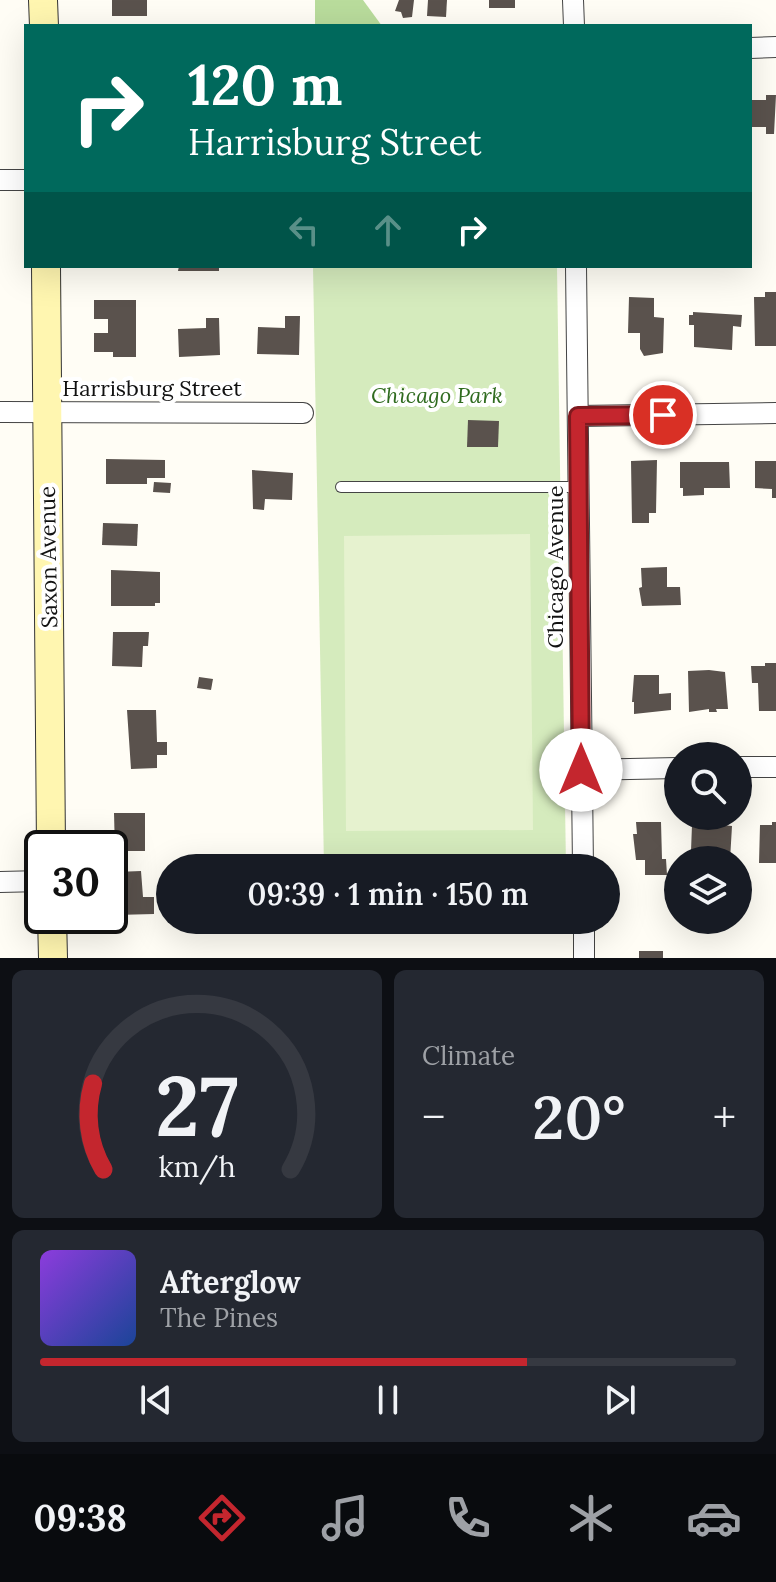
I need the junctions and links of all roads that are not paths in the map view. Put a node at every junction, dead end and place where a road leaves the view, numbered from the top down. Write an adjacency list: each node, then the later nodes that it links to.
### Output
1 (43, 0): 3 (street)
2 (573, 0): 4 (street)
3 (44, 24)
4 (574, 24)
5 (776, 47): 6 (street)
6 (752, 48)
7 (0, 180): 8 (street)
8 (24, 180)
9 (46, 268): 11 (street, Saxon Avenue)
10 (576, 268): 15 (street, Chicago Avenue)
11 (46, 411): 12 (street, Harrisburg Street); 13 (street, Harrisburg Street); 22 (street, Saxon Avenue)
12 (0, 412)
13 (303, 413)
14 (776, 413): 15 (street)
15 (578, 416): 17 (street, Chicago Avenue)
16 (341, 487): 17 (lane)
17 (579, 487): 21 (street, Chicago Avenue)
18 (752, 767): 19 (street)
19 (776, 767)
20 (664, 768): 21 (street)
21 (581, 770): 23 (street, Chicago Avenue)
22 (51, 830)
23 (583, 854)
24 (24, 881): 25 (street)
25 (0, 882)
26 (52, 934): 28 (street)
27 (584, 934): 29 (street)
28 (53, 958)
29 (584, 958)

